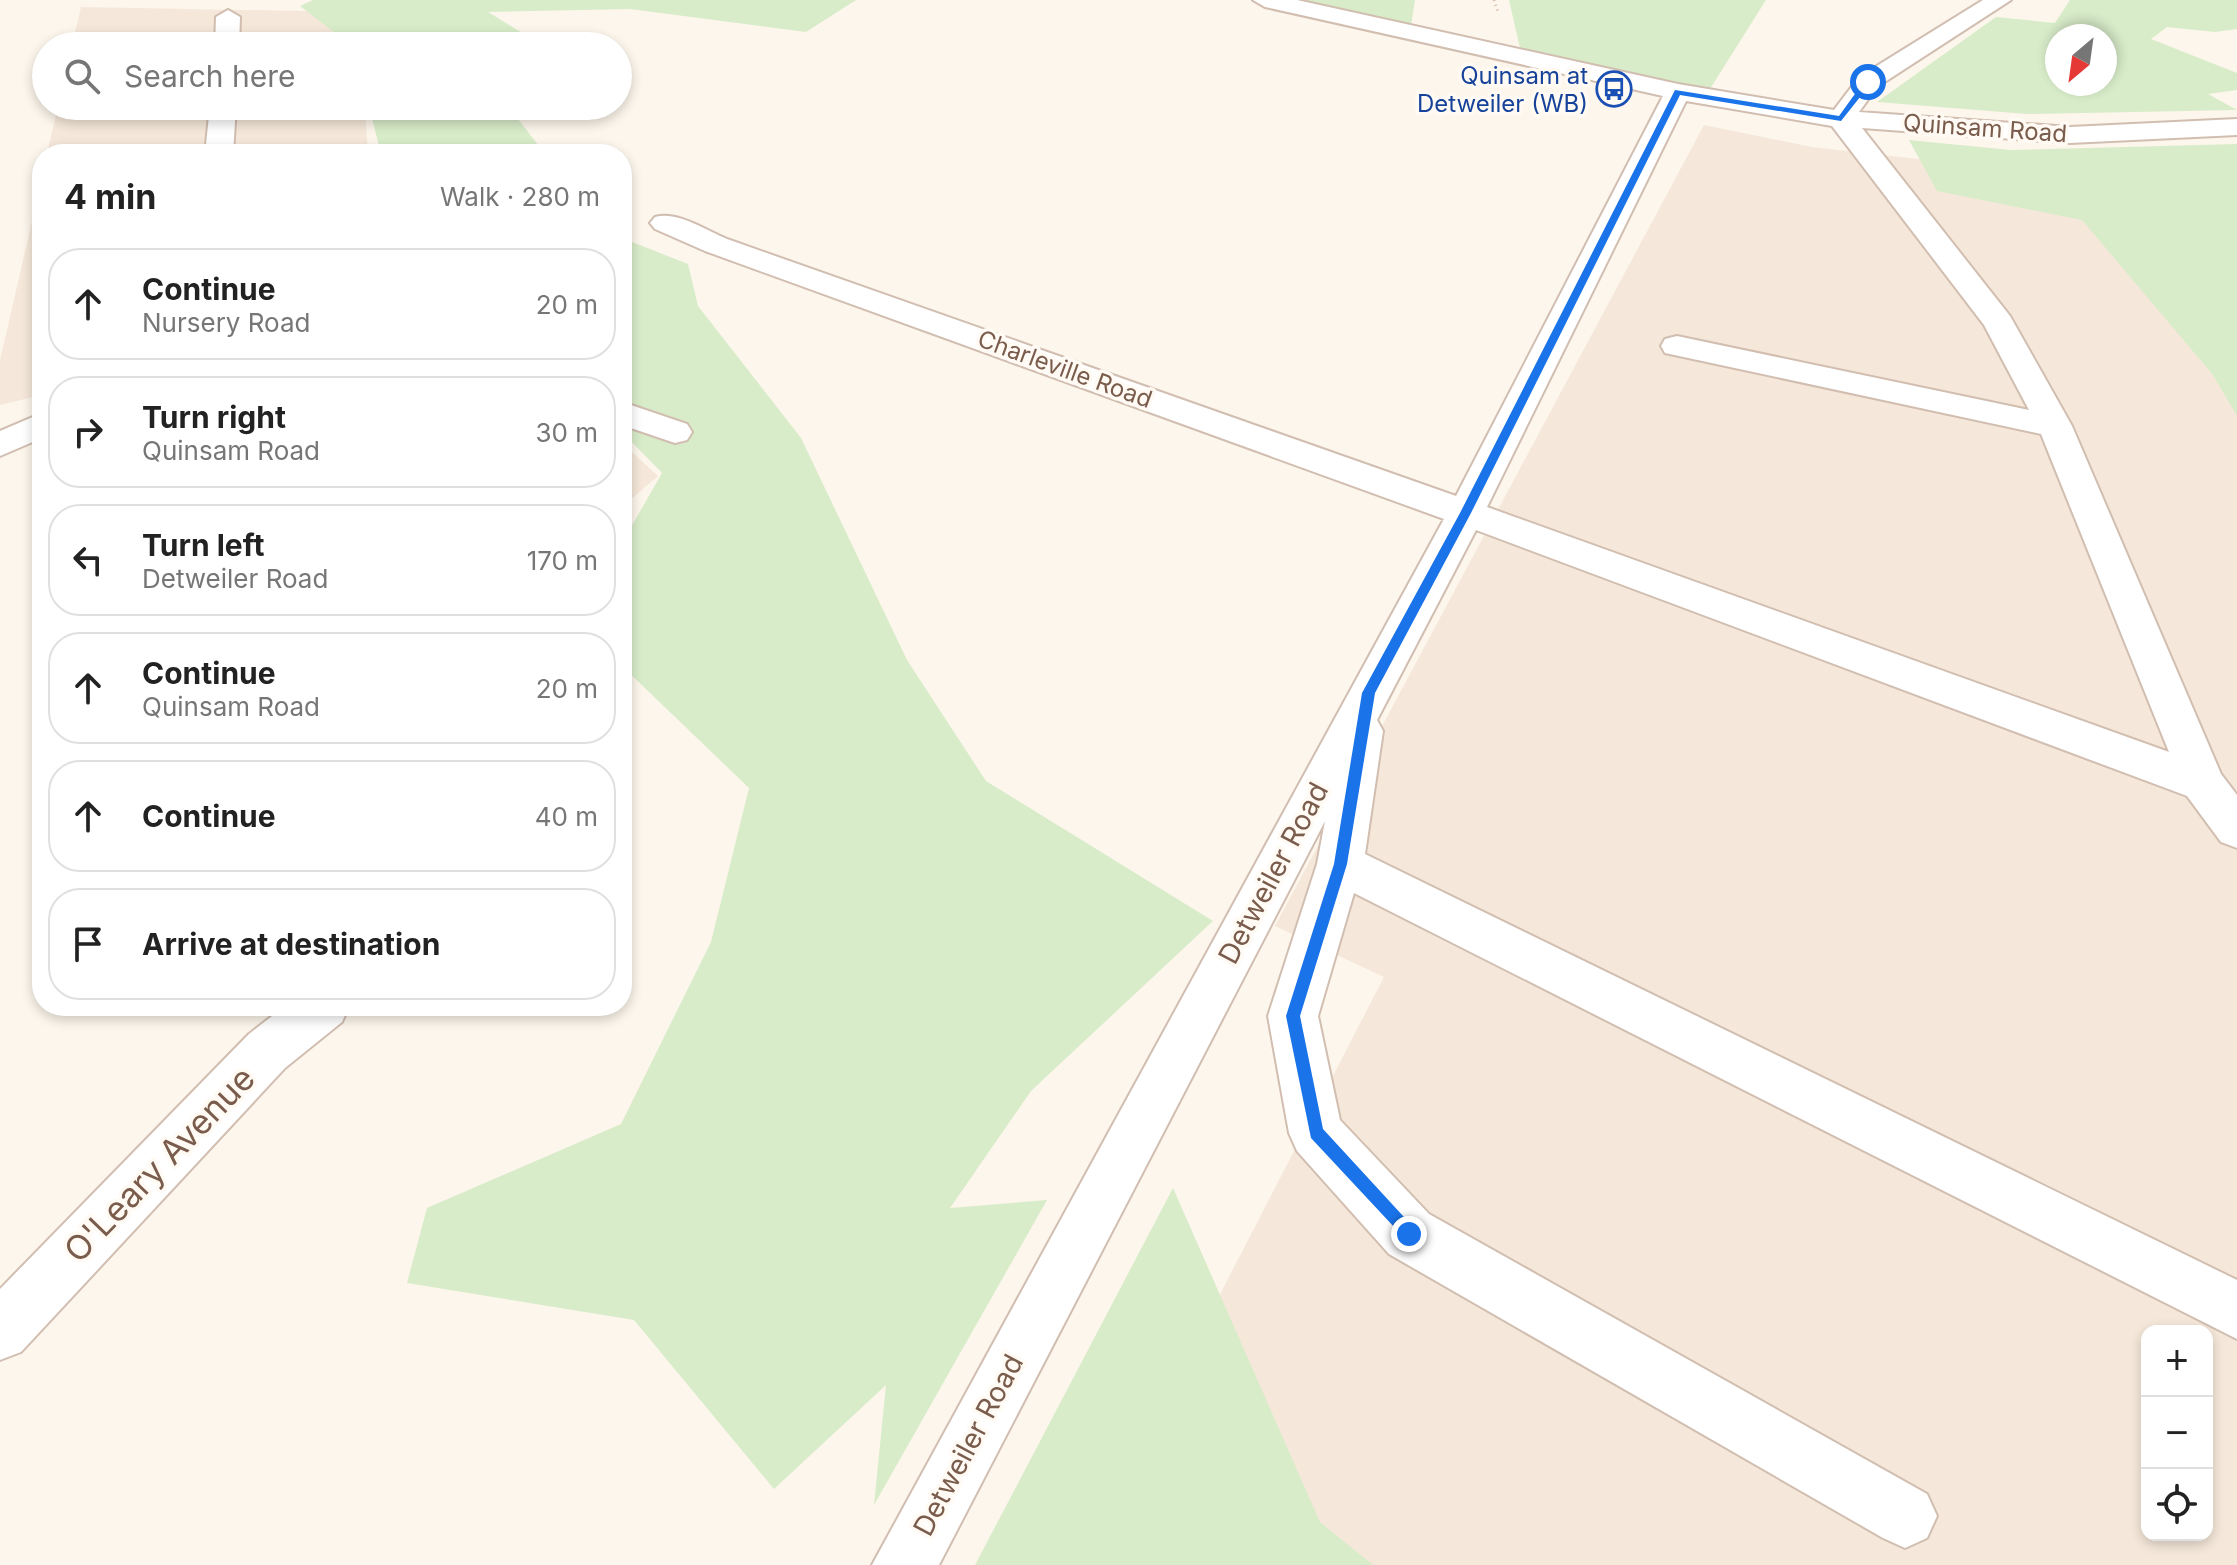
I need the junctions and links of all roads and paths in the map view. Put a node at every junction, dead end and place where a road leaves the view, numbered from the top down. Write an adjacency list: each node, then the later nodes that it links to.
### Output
1 (1265, 0): 5 (street, Quinsam Road)
2 (1999, 0): 6 (street)
3 (228, 17): 4 (street)
4 (227, 32)
5 (1678, 92): 6 (street, Quinsam Road); 17 (street, Detweiler Road)
6 (1841, 119): 8 (street, Quinsam Road); 13 (street)
7 (222, 120): 9 (street)
8 (2237, 127)
9 (220, 144)
10 (665, 223): 17 (street, Charleville Road)
11 (1677, 346): 13 (street)
12 (632, 417): 15 (street)
13 (2055, 426): 19 (street)
14 (32, 429): 16 (street)
15 (675, 432)
16 (0, 445)
17 (1466, 513): 18 (street, Detweiler Road); 19 (street, Charleville Road)
18 (1369, 693): 21 (street); 26 (street, Detweiler Road)
19 (2203, 783): 20 (street)
20 (2237, 829)
21 (1340, 864): 23 (street); 25 (street)
22 (311, 1016): 24 (street, O'Leary Avenue)
23 (2237, 1310)
24 (0, 1331)
25 (1905, 1516)
26 (904, 1565)

